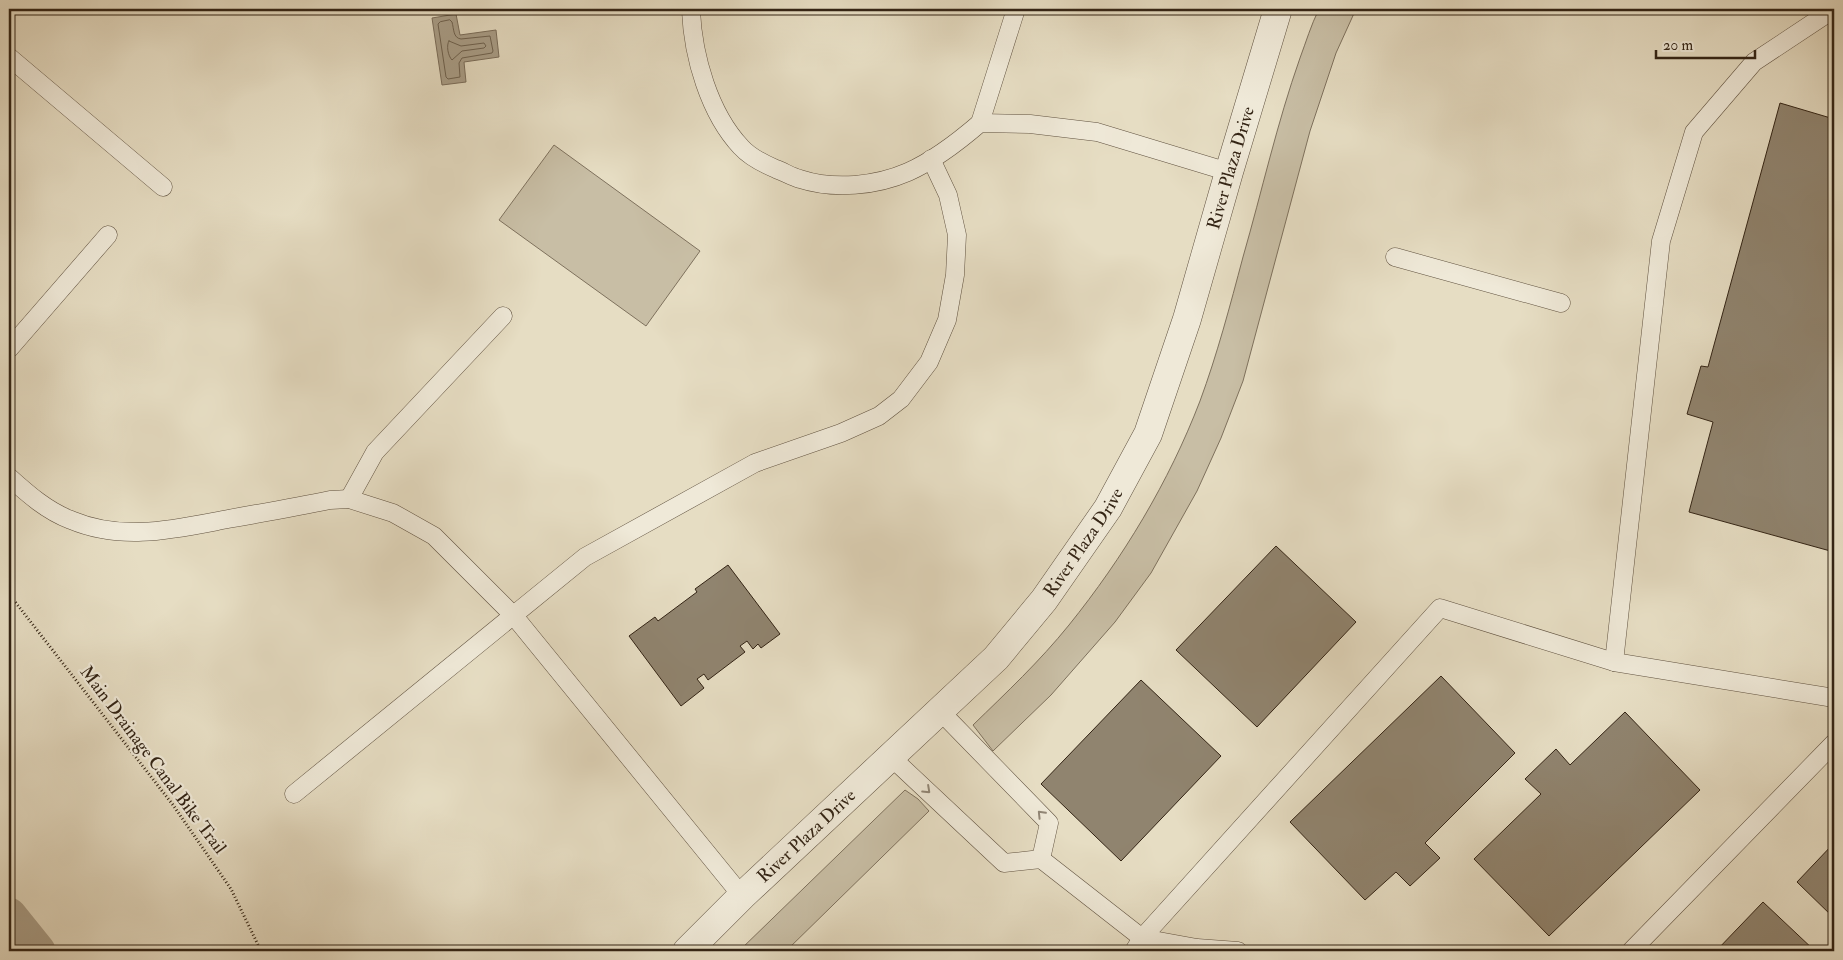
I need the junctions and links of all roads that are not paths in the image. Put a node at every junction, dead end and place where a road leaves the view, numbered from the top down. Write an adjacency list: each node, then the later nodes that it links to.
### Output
1 (691, 9): 7 (lane)
2 (1016, 9): 6 (lane)
3 (1278, 9): 8 (street, River Plaza Drive)
4 (1834, 9): 18 (lane)
5 (9, 57): 9 (lane)
6 (980, 123): 7 (lane); 8 (lane)
7 (931, 159): 17 (lane)
8 (1228, 172): 20 (street, River Plaza Drive)
9 (163, 188)
10 (108, 235): 14 (lane)
11 (1394, 257): 12 (lane)
12 (1561, 303)
13 (503, 316): 16 (lane)
14 (9, 349)
15 (9, 477): 16 (lane)
16 (349, 498): 17 (lane)
17 (514, 616): 23 (lane); 25 (lane)
18 (1614, 662): 19 (lane); 26 (lane)
19 (1834, 698)
20 (940, 711): 22 (street, River Plaza Drive); 24 (lane, one-way to 20)
21 (1834, 743): 29 (lane)
22 (891, 757): 24 (lane, one-way to 24); 25 (street, River Plaza Drive)
23 (294, 794)
24 (1041, 859): 26 (lane)
25 (742, 896): 27 (street, River Plaza Drive)
26 (1138, 945): 28 (lane)
27 (687, 951)
28 (1238, 951)
29 (1631, 951)

